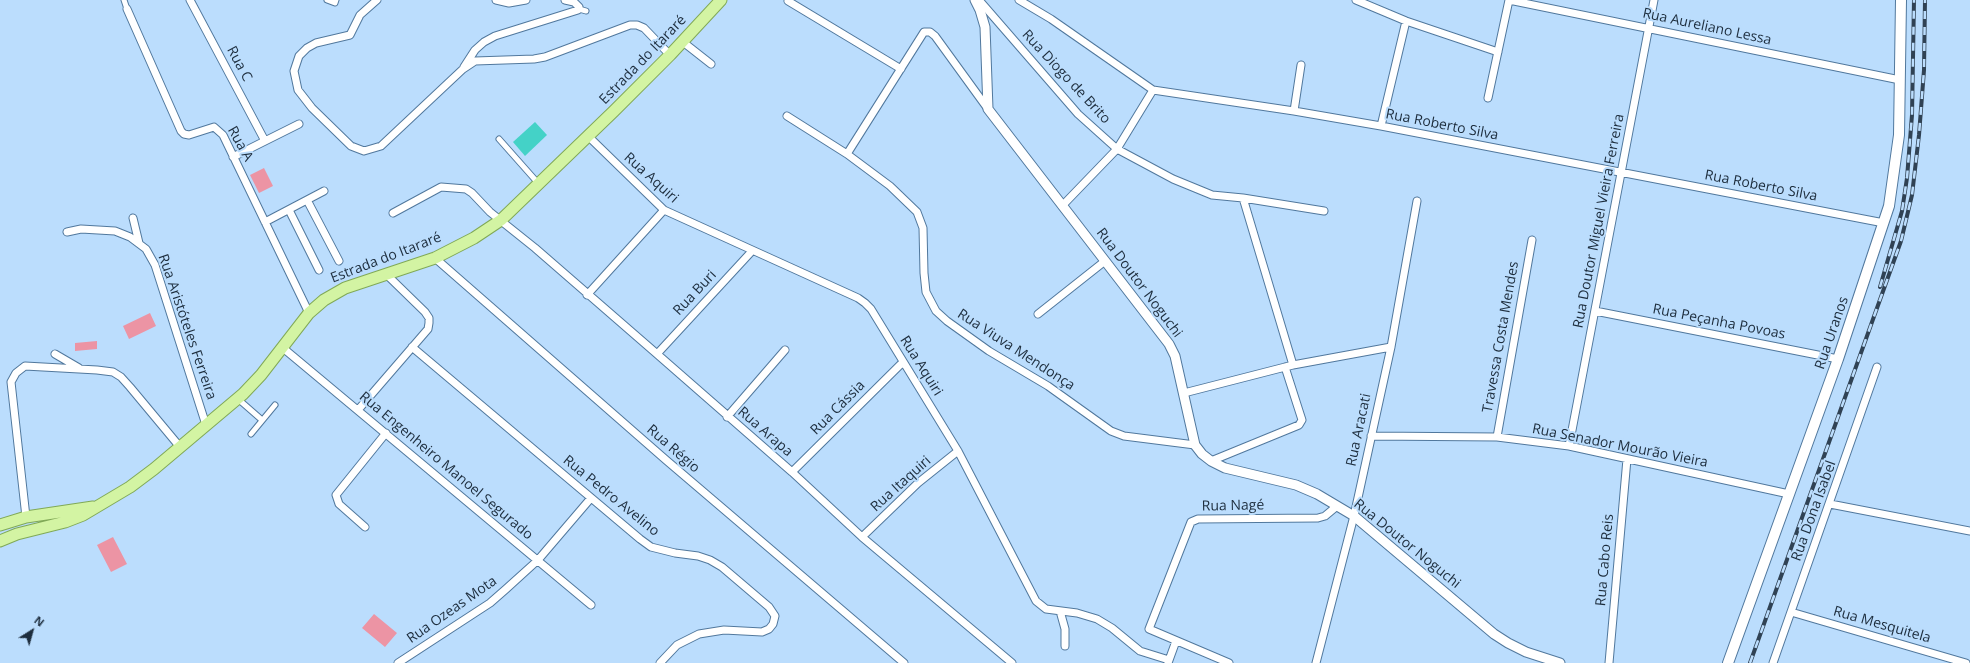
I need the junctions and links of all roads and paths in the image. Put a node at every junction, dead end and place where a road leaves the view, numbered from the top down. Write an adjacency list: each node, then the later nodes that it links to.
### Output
1 (124, 0): 18 (street, Rua A)
2 (190, 0): 38 (street, Rua C)
3 (327, 0): 4 (street)
4 (336, 0)
5 (377, 0): 26 (street)
6 (496, 0): 7 (street)
7 (526, 0)
8 (565, 0): 26 (street)
9 (720, 0): 21 (main road, Estrada do Itararé)
10 (975, 0): 31 (street)
11 (979, 0): 39 (street, Rua Diogo de Brito)
12 (1019, 0): 29 (street, Rua Roberto Silva)
13 (1356, 0): 19 (street)
14 (1508, 0): 20 (street, Rua Aureliano Lessa); 22 (street)
15 (1654, 0): 20 (street, Rua Doutor Miguel Vieira Ferreira)
16 (1901, 0): 28 (main road, Rua Uranos)
17 (788, 1): 27 (street)
18 (127, 9): 41 (street, Rua A)
19 (1406, 21): 22 (street); 35 (street)
20 (1649, 29): 28 (street, Rua Aureliano Lessa); 42 (street, Rua Doutor Miguel Vieira Ferreira)
21 (683, 42): 23 (main road, Estrada do Itararé); 24 (street)
22 (1498, 52): 30 (street)
23 (670, 55): 26 (street); 36 (main road, Estrada do Itararé)
24 (711, 64)
25 (1301, 65): 32 (street)
26 (463, 69)
27 (901, 69): 31 (street); 40 (street)
28 (1900, 80): 56 (main road, Rua Uranos)
29 (1153, 90): 32 (street, Rua Roberto Silva); 39 (street)
30 (1488, 98)
31 (988, 109): 48 (street, Rua Doutor Noguchi)
32 (1294, 111): 35 (street, Rua Roberto Silva)
33 (787, 116): 40 (street, Rua Viuva Mendonça)
34 (299, 124): 38 (street)
35 (1381, 126): 42 (street, Rua Roberto Silva)
36 (589, 137): 43 (main road, Estrada do Itararé); 50 (street, Rua Aquiri)
37 (499, 139): 43 (street)
38 (266, 141): 41 (street)
39 (1117, 149): 45 (street, Rua Diogo de Brito); 48 (street)
40 (847, 154): 93 (street, Rua Viuva Mendonça)
41 (233, 157): 55 (street, Rua A)
42 (1622, 172): 56 (street, Rua Roberto Silva); 67 (street, Rua Doutor Miguel Vieira Ferreira)
43 (539, 184): 54 (main road, Estrada do Itararé)
44 (324, 191): 46 (street)
45 (1243, 198): 51 (street, Rua Diogo de Brito); 78 (street)
46 (307, 200): 49 (street); 62 (street)
47 (1417, 201): 71 (street, Rua Aracati)
48 (1062, 206): 63 (street, Rua Doutor Noguchi)
49 (288, 210): 55 (street); 64 (street)
50 (664, 210): 60 (street, Rua Aquiri); 66 (street)
51 (1324, 211)
52 (393, 213): 54 (street, Rua Arapa)
53 (133, 218): 59 (street)
54 (501, 220): 61 (main road, Estrada do Itararé); 66 (street, Rua Arapa)
55 (265, 222): 68 (street, Rua A)
56 (1884, 223): 76 (main road, Rua Uranos)
57 (67, 232): 59 (street, Rua Aristóteles Ferreira)
58 (1532, 240): 92 (street, Travessa Costa Mendes)
59 (139, 242): 88 (street, Rua Aristóteles Ferreira)
60 (752, 251): 75 (street, Rua Buri); 77 (street, Rua Aquiri)
61 (435, 258): 65 (main road, Estrada do Itararé); 121 (street, Rua Régio)
62 (339, 261)
63 (1105, 261): 69 (street); 82 (street, Rua Doutor Noguchi)
64 (319, 270)
65 (386, 274): 68 (main road, Estrada do Itararé); 70 (street)
66 (587, 295): 75 (street, Rua Arapa)
67 (1595, 311): 76 (street, Rua Peçanha Povoas); 94 (street, Rua Doutor Miguel Vieira Ferreira)
68 (309, 313): 72 (main road, Estrada do Itararé)
69 (1038, 314)
70 (412, 347): 85 (street); 101 (street, Rua Pedro Avelino)
71 (1391, 347): 78 (street); 91 (street, Rua Aracati)
72 (283, 348): 83 (main road, Estrada do Itararé); 85 (street, Rua Engenheiro Manoel Segurado)
73 (785, 350): 86 (street)
74 (55, 354): 81 (street)
75 (657, 354): 86 (street, Rua Arapa)
76 (1838, 359): 100 (main road, Rua Uranos)
77 (904, 362): 96 (street, Rua Aquiri); 99 (street, Rua Cássia)
78 (1293, 365): 80 (street)
79 (1877, 367): 102 (street, Rua Dona Isabel)
80 (1285, 368): 82 (street); 98 (street)
81 (81, 369): 95 (street); 106 (street)
82 (1184, 393): 93 (street, Rua Doutor Noguchi)
83 (238, 399): 87 (street); 88 (main road, Estrada do Itararé)
84 (275, 406): 87 (street)
85 (358, 410): 89 (street, Rua Engenheiro Manoel Segurado)
86 (727, 416): 99 (street, Rua Arapa)
87 (262, 420): 90 (street)
88 (206, 425): 95 (main road, Estrada do Itararé)
89 (386, 433): 108 (street); 112 (street, Rua Engenheiro Manoel Segurado)
90 (251, 434)
91 (1371, 436): 92 (street, Rua Senador Mourão Vieira); 105 (street, Rua Aracati)
92 (1497, 437): 94 (street, Rua Senador Mourão Vieira)
93 (1195, 445): 98 (street, Rua Doutor Noguchi)
94 (1569, 446): 97 (street, Rua Senador Mourão Vieira)
95 (180, 447): 104 (main road, Estrada do Itararé)
96 (958, 451): 110 (street, Rua Itaquiri); 114 (street, Rua Aquiri)
97 (1627, 459): 100 (street, Rua Senador Mourão Vieira); 126 (street, Rua Cabo Reis)
98 (1211, 461): 103 (street, Rua Doutor Noguchi)
99 (792, 472): 110 (street, Rua Arapa)
100 (1789, 494): 127 (main road, Rua Uranos)
101 (591, 498): 112 (street, Rua Ozeas Mota); 120 (street, Rua Pedro Avelino)
102 (1830, 504): 109 (street); 115 (street, Rua Dona Isabel)
103 (1337, 506): 105 (street, Rua Doutor Noguchi); 116 (street, Rua Nagé)
104 (95, 507): 106 (main road, Estrada do Itararé); 111 (main road, Estrada do Itararé)
105 (1354, 516): 124 (street, Rua Aracati); 125 (street, Rua Doutor Noguchi)
106 (26, 517): 107 (main road, Estrada do Itararé)
107 (0, 524)
108 (365, 526)
109 (1970, 532)
110 (862, 537): 122 (street, Rua Arapa)
111 (0, 541)
112 (538, 560): 113 (street, Rua Engenheiro Manoel Segurado); 119 (street, Rua Ozeas Mota)
113 (591, 605)
114 (1060, 611): 117 (street); 118 (street, Rua Aquiri)
115 (1791, 612): 128 (street, Rua Dona Isabel); 129 (street, Rua Mesquitela)
116 (1176, 641): 118 (street); 123 (street)
117 (1065, 646)
118 (1169, 662)
119 (398, 663)
120 (660, 663)
121 (904, 663)
122 (1012, 663)
123 (1229, 663)
124 (1316, 663)
125 (1560, 663)
126 (1609, 663)
127 (1728, 663)
128 (1773, 663)
129 (1966, 663)

